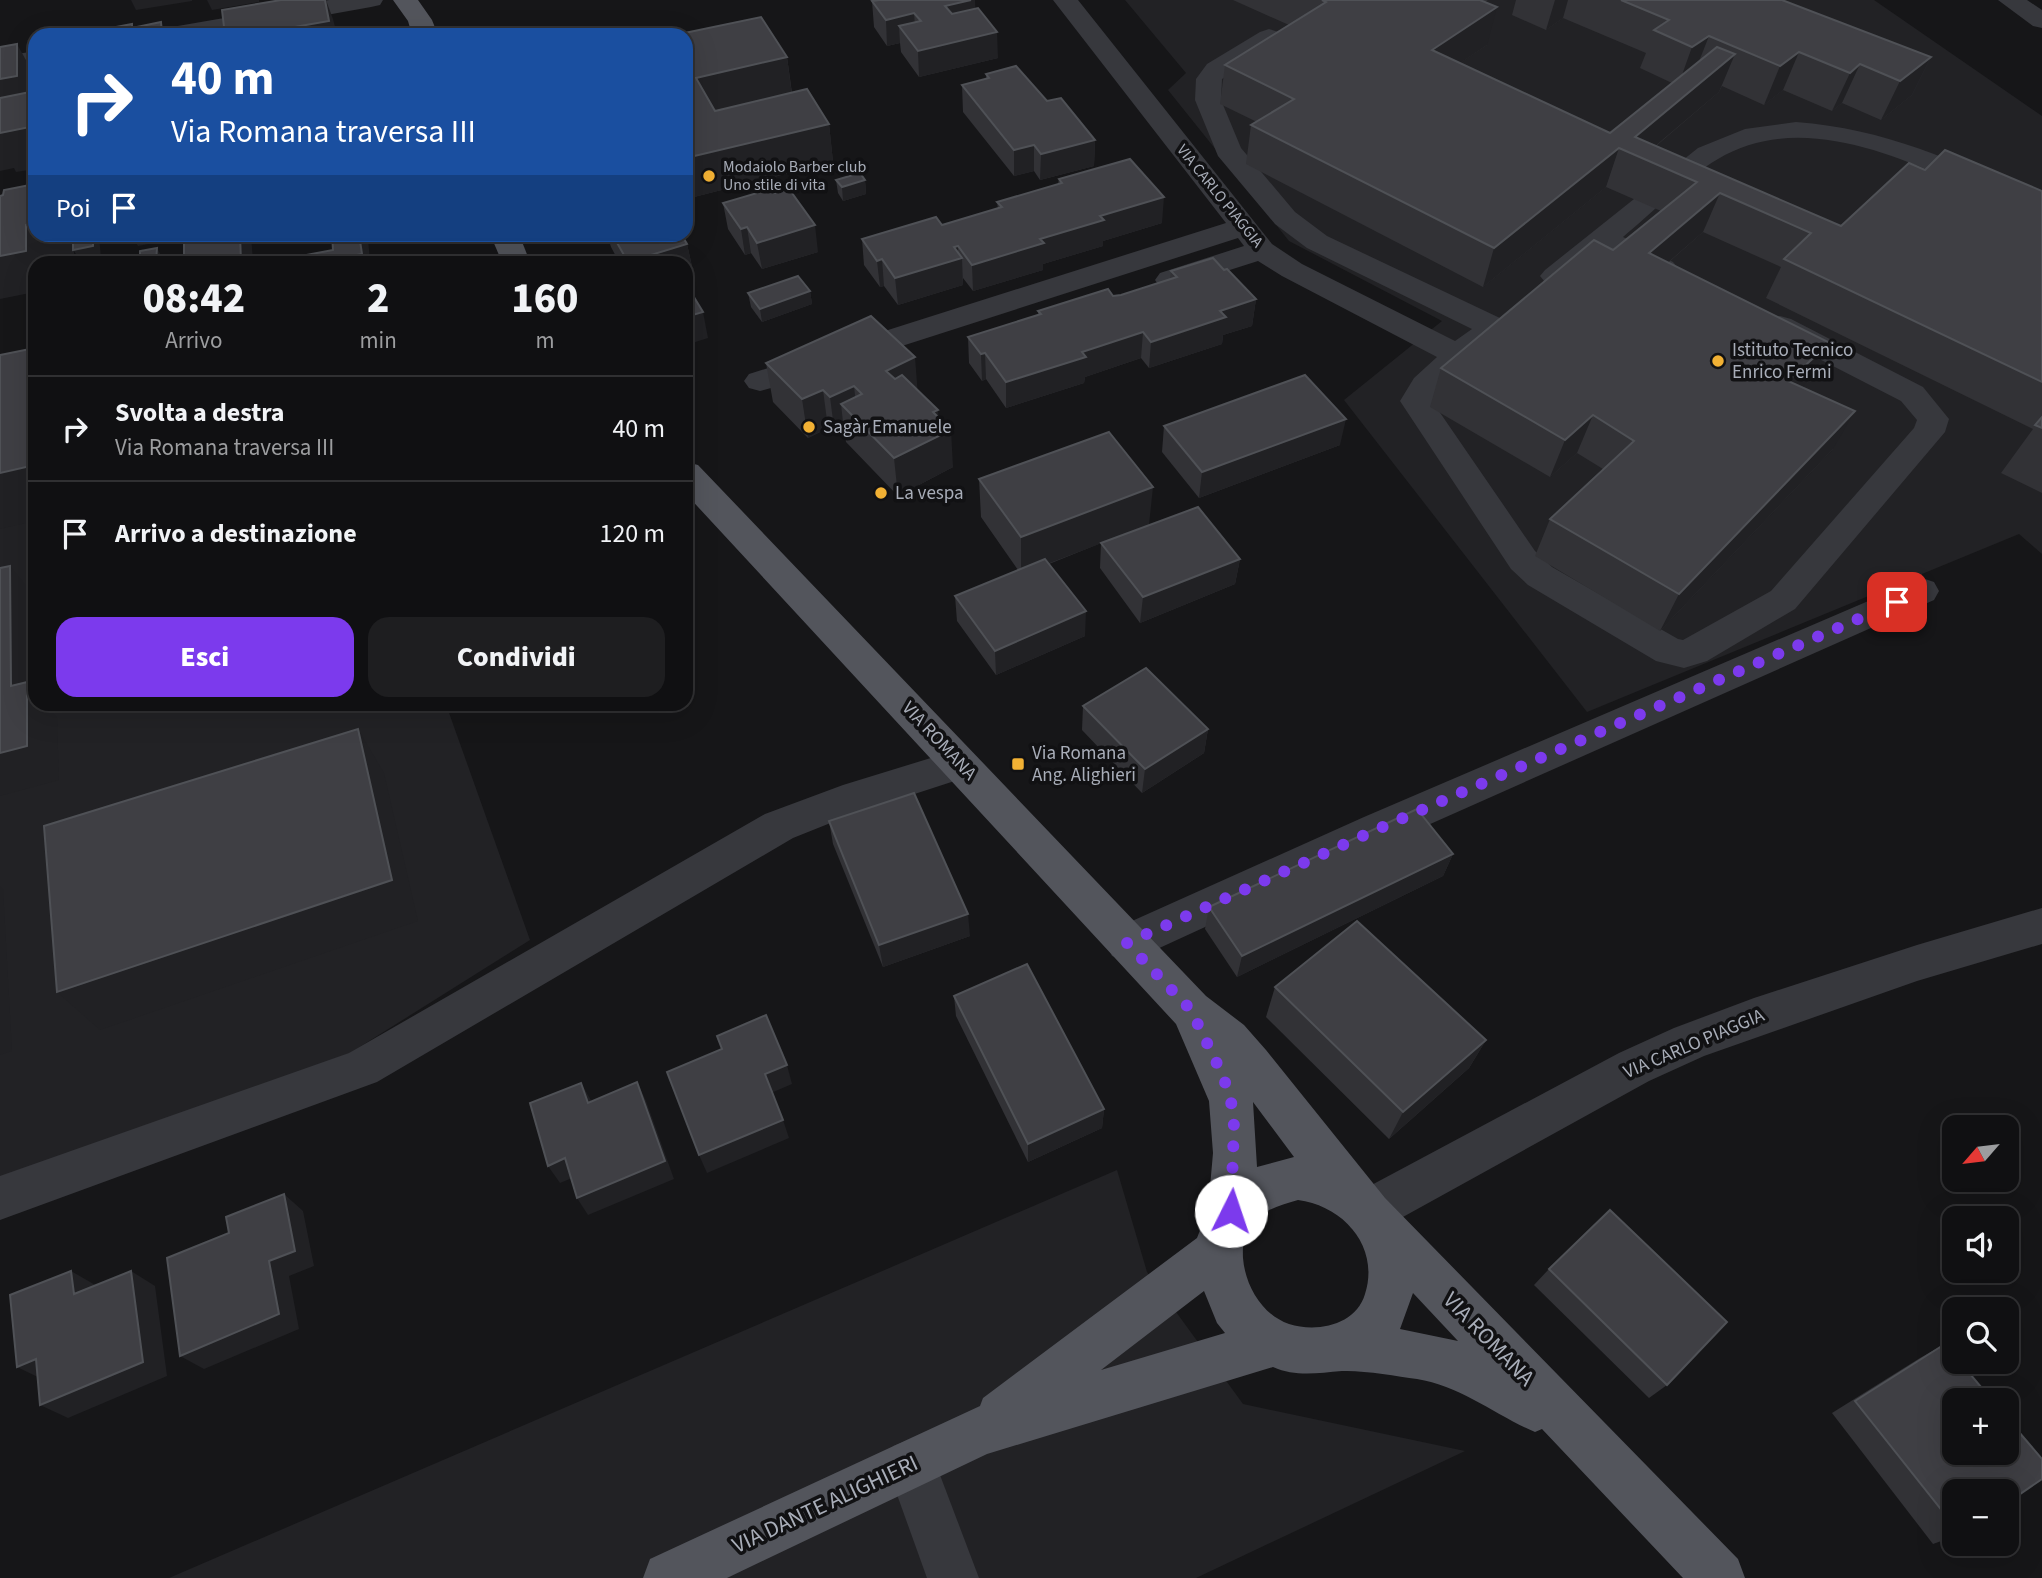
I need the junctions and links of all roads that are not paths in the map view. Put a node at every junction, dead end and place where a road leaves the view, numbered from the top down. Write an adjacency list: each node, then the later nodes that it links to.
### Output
1 (371, 0): 7 (street)
2 (405, 0): 5 (main road)
3 (1065, 0): 13 (street, VIA CARLO PIAGGIA)
4 (2010, 0): 6 (street)
5 (425, 18)
6 (2042, 21)
7 (212, 28)
8 (1269, 37): 16 (street)
9 (28, 60): 10 (street)
10 (0, 65)
11 (2042, 212): 12 (street)
12 (1603, 238): 14 (street); 16 (street)
13 (1253, 239): 15 (street); 18 (street, VIA CARLO PIAGGIA); 19 (street)
14 (1690, 282)
15 (1147, 288)
16 (1511, 310): 18 (street)
17 (1753, 313): 18 (street)
18 (1459, 355)
19 (760, 381)
20 (693, 480): 22 (main road, VIA ROMANA)
21 (1922, 591): 24 (street)
22 (960, 764): 24 (main road, VIA ROMANA); 26 (street)
23 (2042, 926): 27 (street, VIA CARLO PIAGGIA)
24 (1127, 943): 25 (main road, VIA ROMANA)
25 (1191, 1010): 27 (main road, VIA ROMANA); 28 (main road, VIA ROMANA)
26 (0, 1198)
27 (1367, 1212): 28 (main road, VIA ROMANA); 30 (main road, VIA ROMANA); 33 (main road, VIA ROMANA)
28 (1224, 1231): 29 (main road, VIA ROMANA); 31 (main road, VIA DANTE ALIGHIERI)
29 (1273, 1343): 30 (main road, VIA ROMANA); 31 (main road, VIA DANTE ALIGHIERI)
30 (1343, 1347): 33 (main road, VIA ROMANA)
31 (981, 1431): 32 (main road, VIA DANTE ALIGHIERI)
32 (911, 1464): 34 (main road, VIA DANTE ALIGHIERI); 35 (street)
33 (1612, 1464): 36 (main road, VIA ROMANA)
34 (669, 1578)
35 (953, 1578)
36 (1719, 1578)

